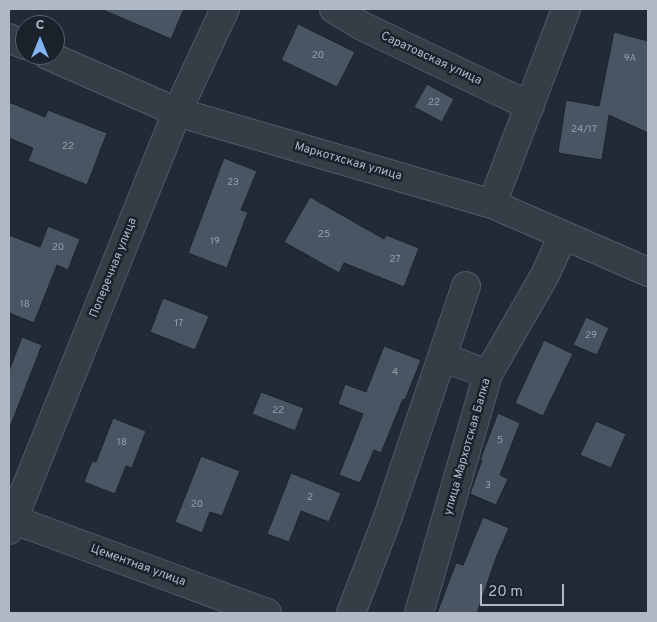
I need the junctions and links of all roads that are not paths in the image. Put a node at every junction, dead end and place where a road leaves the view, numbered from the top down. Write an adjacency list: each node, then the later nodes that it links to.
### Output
1 (225, 9): 6 (street, Поперечная улица)
2 (334, 9): 5 (street, Саратовская улица)
3 (566, 9): 5 (street)
4 (65, 63): 6 (street, Маркотхская улица)
5 (530, 106): 7 (street)
6 (176, 112): 7 (street, Маркотхская улица); 13 (street, Поперечная улица)
7 (492, 204): 8 (street, Маркотхская улица)
8 (563, 234): 9 (street, Маркотхская улица); 12 (street, улица Мархотская Балка)
9 (648, 272)
10 (466, 286): 11 (street)
11 (442, 357): 12 (street); 15 (street)
12 (488, 374): 16 (street, улица Мархотская Балка)
13 (10, 523): 14 (street, Цементная улица)
14 (267, 613)
15 (351, 613)
16 (419, 613)

